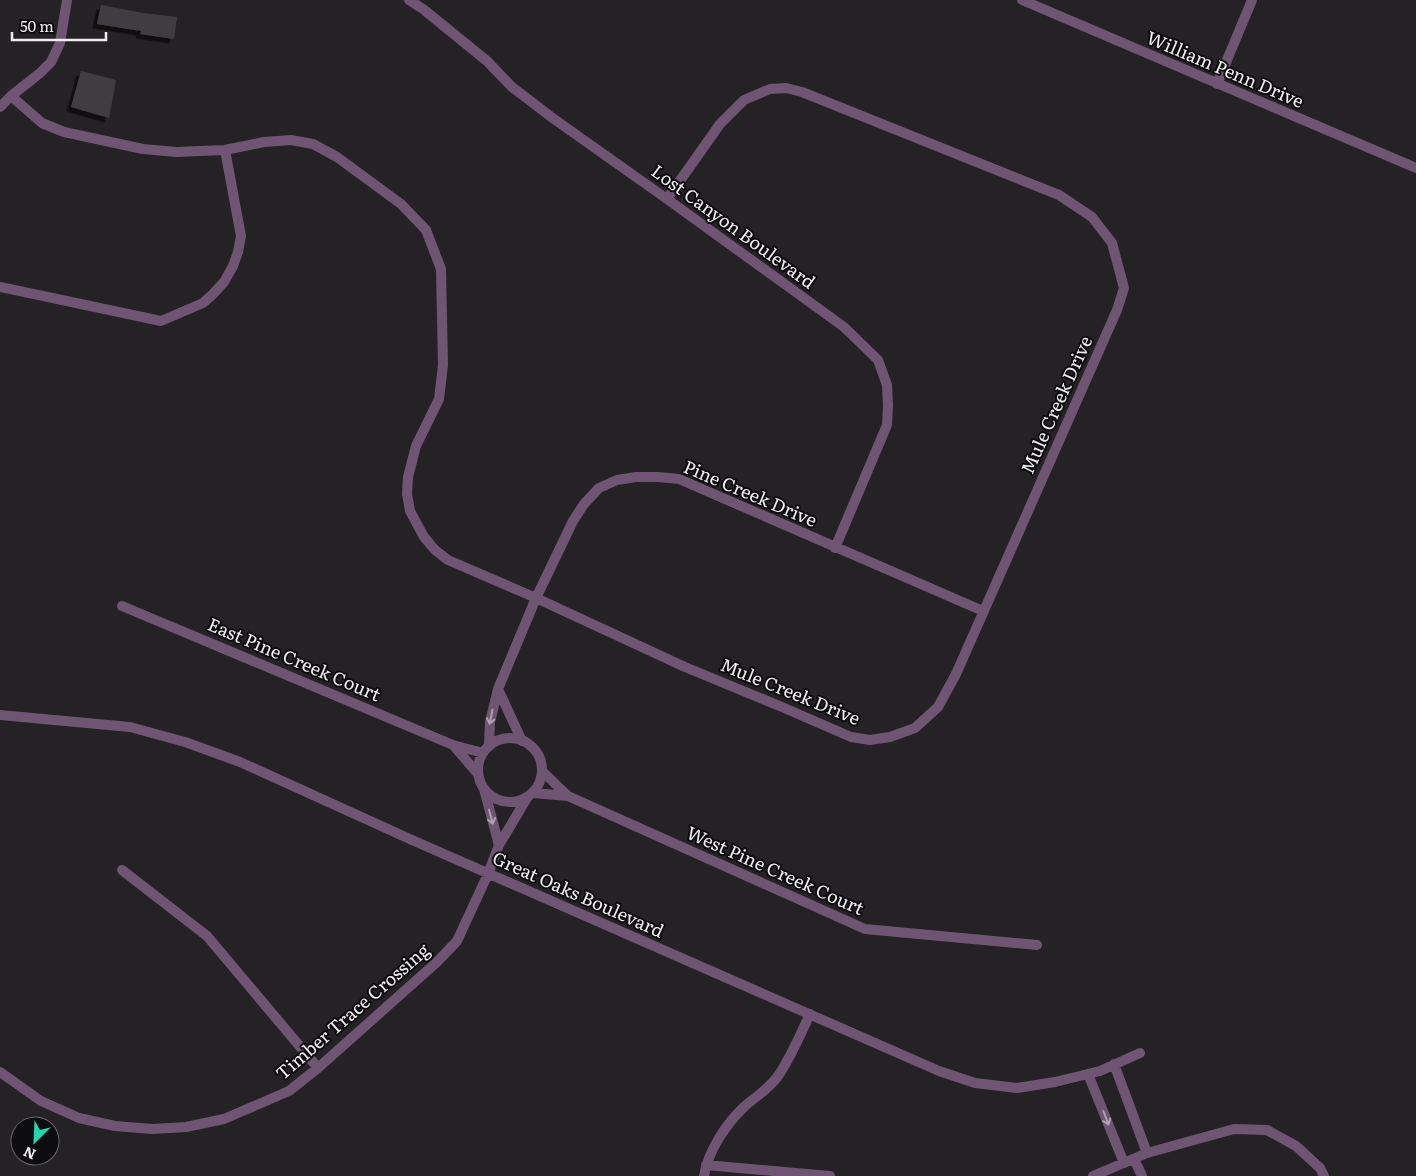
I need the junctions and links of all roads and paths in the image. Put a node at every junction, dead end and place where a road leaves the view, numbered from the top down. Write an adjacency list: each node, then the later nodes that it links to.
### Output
1 (67, 0): 6 (street)
2 (409, 0): 10 (street, Lost Canyon Boulevard)
3 (1022, 0): 5 (street, William Penn Drive)
4 (1252, 0): 5 (street)
5 (1217, 84): 9 (street, William Penn Drive)
6 (11, 96): 7 (street); 8 (street, Mule Creek Drive)
7 (0, 107)
8 (225, 150): 11 (street); 13 (street, Mule Creek Drive)
9 (1416, 168)
10 (667, 199): 12 (street, Lost Canyon Boulevard); 15 (street, Mule Creek Drive)
11 (0, 287)
12 (835, 548): 13 (street, Pine Creek Drive); 15 (street, Pine Creek Drive)
13 (536, 598): 15 (street, Mule Creek Drive); 16 (street, Pine Creek Drive)
14 (122, 606): 19 (street, East Pine Creek Court)
15 (983, 611)
16 (498, 689): 18 (street); 20 (street, Pine Creek Drive, one-way to 20)
17 (0, 715): 28 (street, Great Oaks Boulevard)
18 (522, 741): 20 (street); 21 (street)
19 (453, 745): 20 (street, East Pine Creek Court); 22 (street, East Pine Creek Court)
20 (486, 749): 22 (street)
21 (542, 771): 24 (street); 25 (street, West Pine Creek Court)
22 (478, 774): 23 (street)
23 (484, 788): 24 (street); 26 (street, one-way to 26)
24 (530, 795): 25 (street, West Pine Creek Court); 26 (street)
25 (568, 796): 29 (street, West Pine Creek Court)
26 (499, 846): 28 (street)
27 (122, 870): 33 (street)
28 (488, 874): 30 (street, Great Oaks Boulevard); 33 (street, Timber Trace Crossing)
29 (1037, 946)
30 (810, 1014): 35 (street, Great Oaks Boulevard); 39 (street)
31 (1140, 1053): 32 (street, Great Oaks Boulevard)
32 (1114, 1064): 35 (street, Great Oaks Boulevard); 36 (street)
33 (318, 1068): 34 (street, Timber Trace Crossing)
34 (0, 1072)
35 (1088, 1074): 38 (street, one-way to 38)
36 (1147, 1153): 37 (street); 44 (street)
37 (1134, 1159): 38 (street); 43 (street)
38 (1124, 1163): 42 (street)
39 (706, 1165): 40 (street); 41 (street)
40 (704, 1176)
41 (830, 1176)
42 (1093, 1176)
43 (1142, 1176)
44 (1324, 1176)

